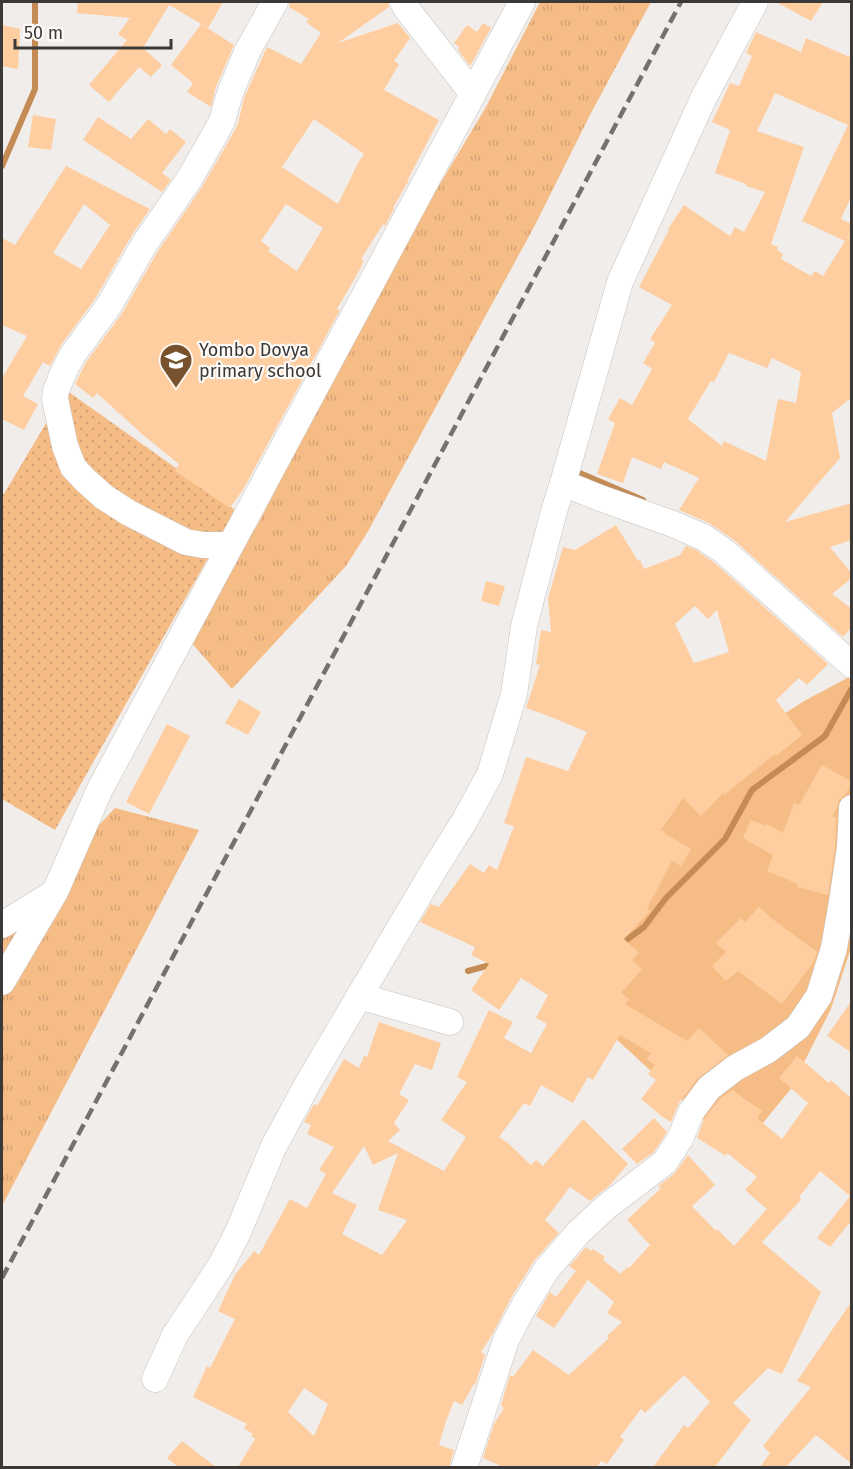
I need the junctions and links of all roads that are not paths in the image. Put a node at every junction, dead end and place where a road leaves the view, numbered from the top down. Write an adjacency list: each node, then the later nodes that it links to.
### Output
1 (275, 2): 7 (street)
2 (403, 2): 5 (street)
3 (522, 2): 5 (street)
4 (754, 2): 6 (street)
5 (472, 94): 7 (street)
6 (563, 483): 8 (street); 13 (street)
7 (230, 544): 10 (street)
8 (849, 656)
9 (852, 808): 16 (street)
10 (55, 892): 11 (street); 12 (street)
11 (2, 926)
12 (2, 982)
13 (359, 996): 14 (street); 15 (street)
14 (450, 1022)
15 (155, 1379)
16 (464, 1467)

